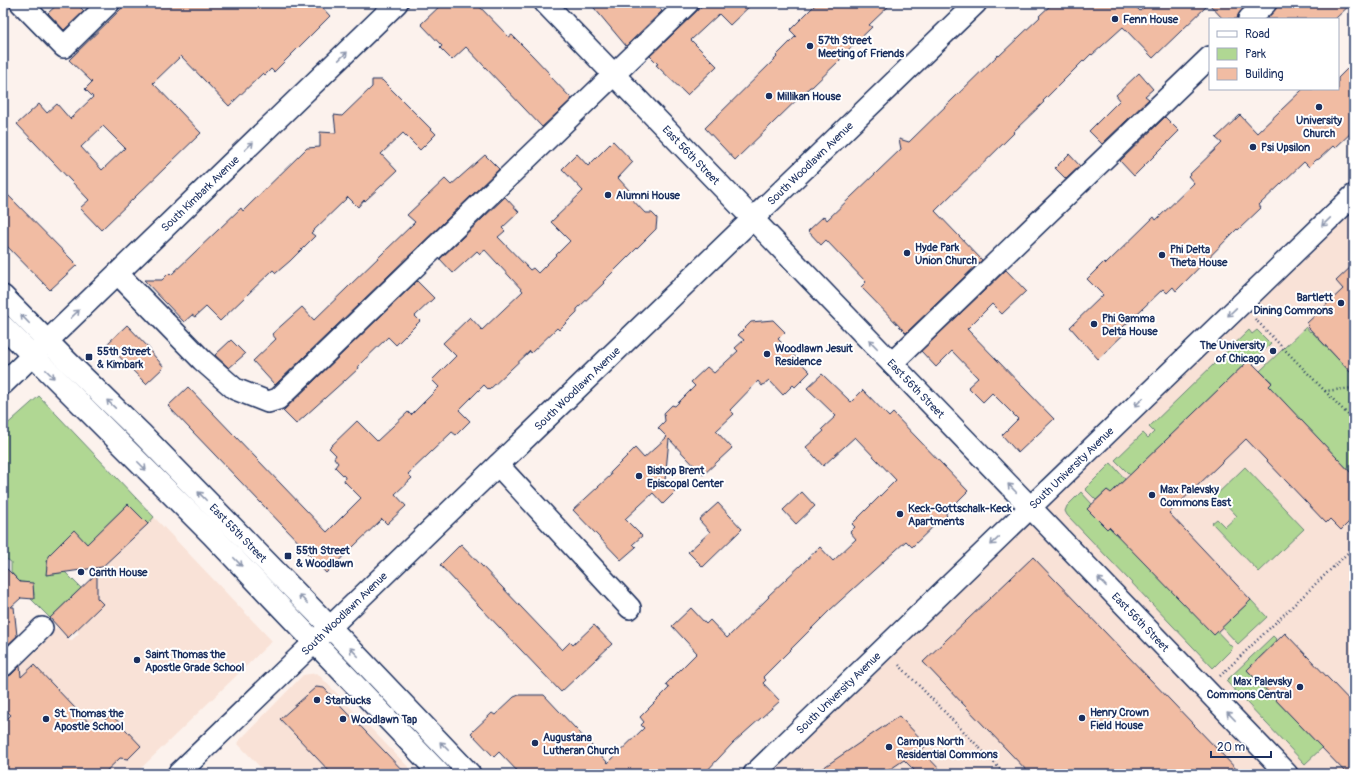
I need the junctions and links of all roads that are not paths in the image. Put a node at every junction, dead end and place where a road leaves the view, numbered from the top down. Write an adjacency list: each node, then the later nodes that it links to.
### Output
1 (21, 3): 2 (street)
2 (109, 3)
3 (397, 3): 13 (street, South Kimbark Avenue, one-way to 3)
4 (545, 3): 10 (street, East 56th Street)
5 (688, 3): 10 (street)
6 (976, 3): 12 (street, South Woodlawn Avenue)
7 (1266, 3): 8 (street)
8 (1250, 18)
9 (1209, 58): 18 (street)
10 (614, 75): 12 (street, East 56th Street); 13 (street)
11 (1354, 195): 21 (street, South University Avenue, one-way to 21)
12 (753, 219): 18 (street, East 56th Street, one-way to 12); 20 (street, South Woodlawn Avenue)
13 (118, 274): 16 (street, South Kimbark Avenue, one-way to 13)
14 (3, 296): 16 (street, East 55th Street, one-way to 14)
15 (3, 326): 17 (street, East 55th Street)
16 (47, 341): 17 (street, South Kimbark Avenue); 23 (street, East 55th Street, one-way to 16)
17 (32, 356): 19 (street, South Kimbark Avenue); 25 (street, East 55th Street, one-way to 25)
18 (892, 363): 21 (street, East 56th Street, one-way to 18)
19 (3, 384)
20 (498, 465): 22 (street); 23 (street, South Woodlawn Avenue)
21 (1031, 507): 30 (street, South University Avenue, one-way to 30); 31 (street, East 56th Street, one-way to 21)
22 (630, 608)
23 (330, 627): 25 (street, South Woodlawn Avenue); 29 (street, East 55th Street, one-way to 23)
24 (42, 628): 26 (street)
25 (314, 642): 27 (street, South Woodlawn Avenue); 28 (street, East 55th Street)
26 (3, 666)
27 (178, 774)
28 (440, 774)
29 (470, 774)
30 (754, 774)
31 (1287, 774)

